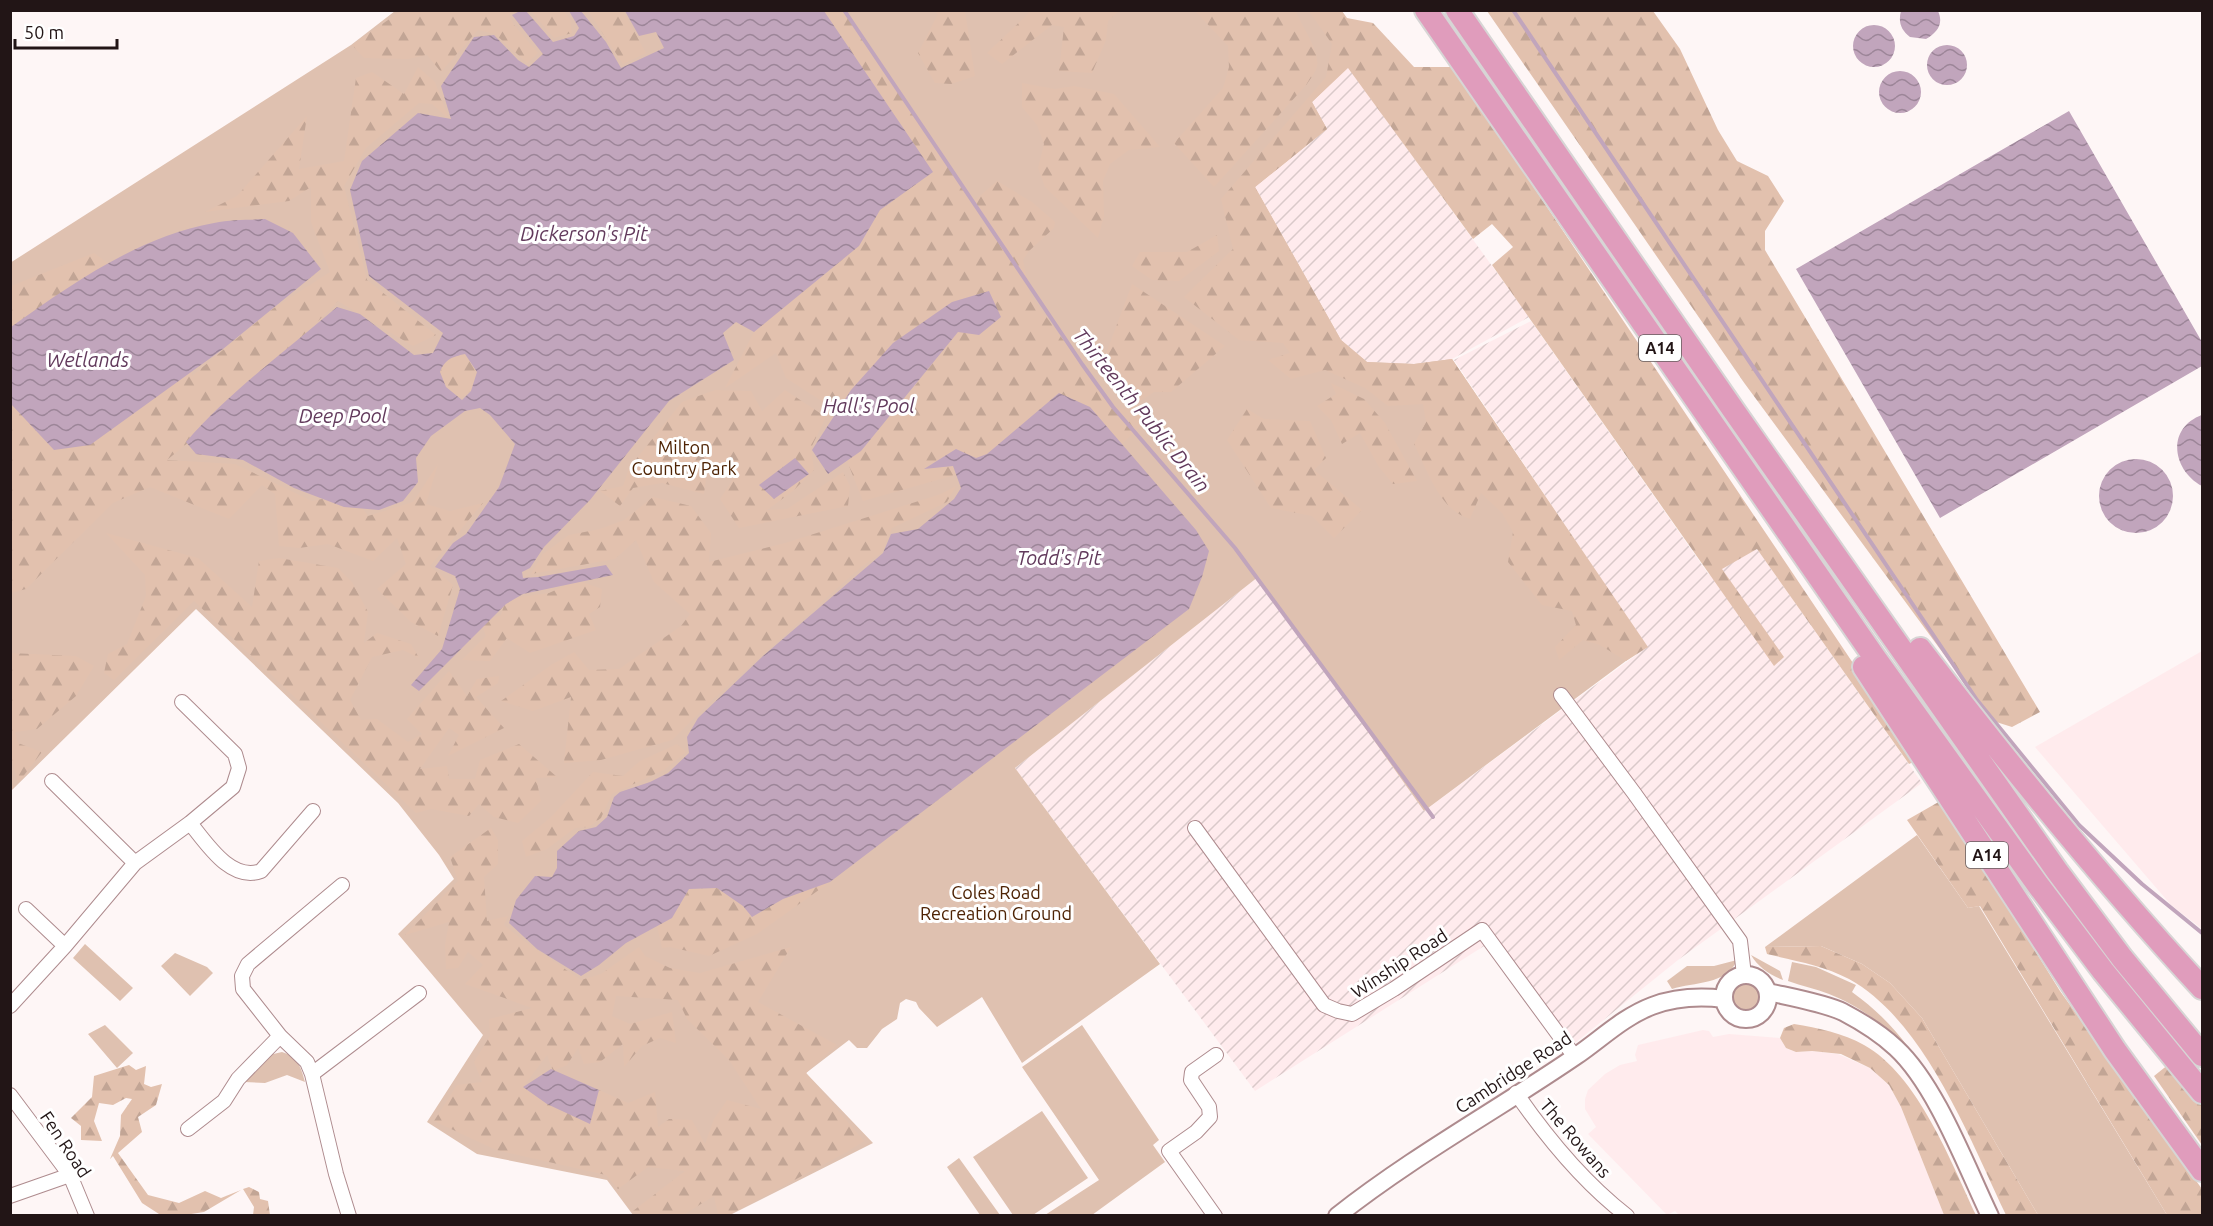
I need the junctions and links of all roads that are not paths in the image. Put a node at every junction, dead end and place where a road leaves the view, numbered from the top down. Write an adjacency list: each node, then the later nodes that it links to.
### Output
1 (1426, 10): 3 (highway, A14)
2 (1457, 10): 4 (highway, A14)
3 (1800, 548): 26 (highway, A14); 30 (highway, A14)
4 (1867, 599): 16 (highway, A14); 23 (highway, A14)
5 (1561, 695): 15 (street)
6 (182, 702): 9 (street)
7 (52, 781): 11 (street)
8 (313, 812): 9 (street)
9 (190, 823): 11 (street)
10 (1195, 828): 24 (street, Winship Road)
11 (135, 863): 14 (street)
12 (342, 885): 21 (street)
13 (26, 909): 14 (street)
14 (65, 946): 20 (street)
15 (1744, 975): 17 (street); 19 (street)
16 (2202, 988)
17 (1768, 992): 19 (street); 39 (street)
18 (419, 993): 25 (street)
19 (1724, 999): 24 (street, Cambridge Road)
20 (10, 1005)
21 (280, 1036): 25 (street); 29 (street)
22 (1216, 1055): 36 (street)
23 (2202, 1055)
24 (1575, 1057): 27 (street, Cambridge Road)
25 (312, 1074): 35 (street)
26 (2202, 1092)
27 (1516, 1094): 33 (street, The Rowans); 37 (street, Cambridge Road)
28 (10, 1095): 31 (street, Fen Road)
29 (188, 1129)
30 (2202, 1170)
31 (70, 1175): 32 (street); 34 (street, Fen Road)
32 (10, 1196)
33 (1607, 1210): 38 (street, The Rowans)
34 (87, 1215)
35 (349, 1215)
36 (1215, 1215)
37 (1337, 1215)
38 (1627, 1215)
39 (1990, 1215)

